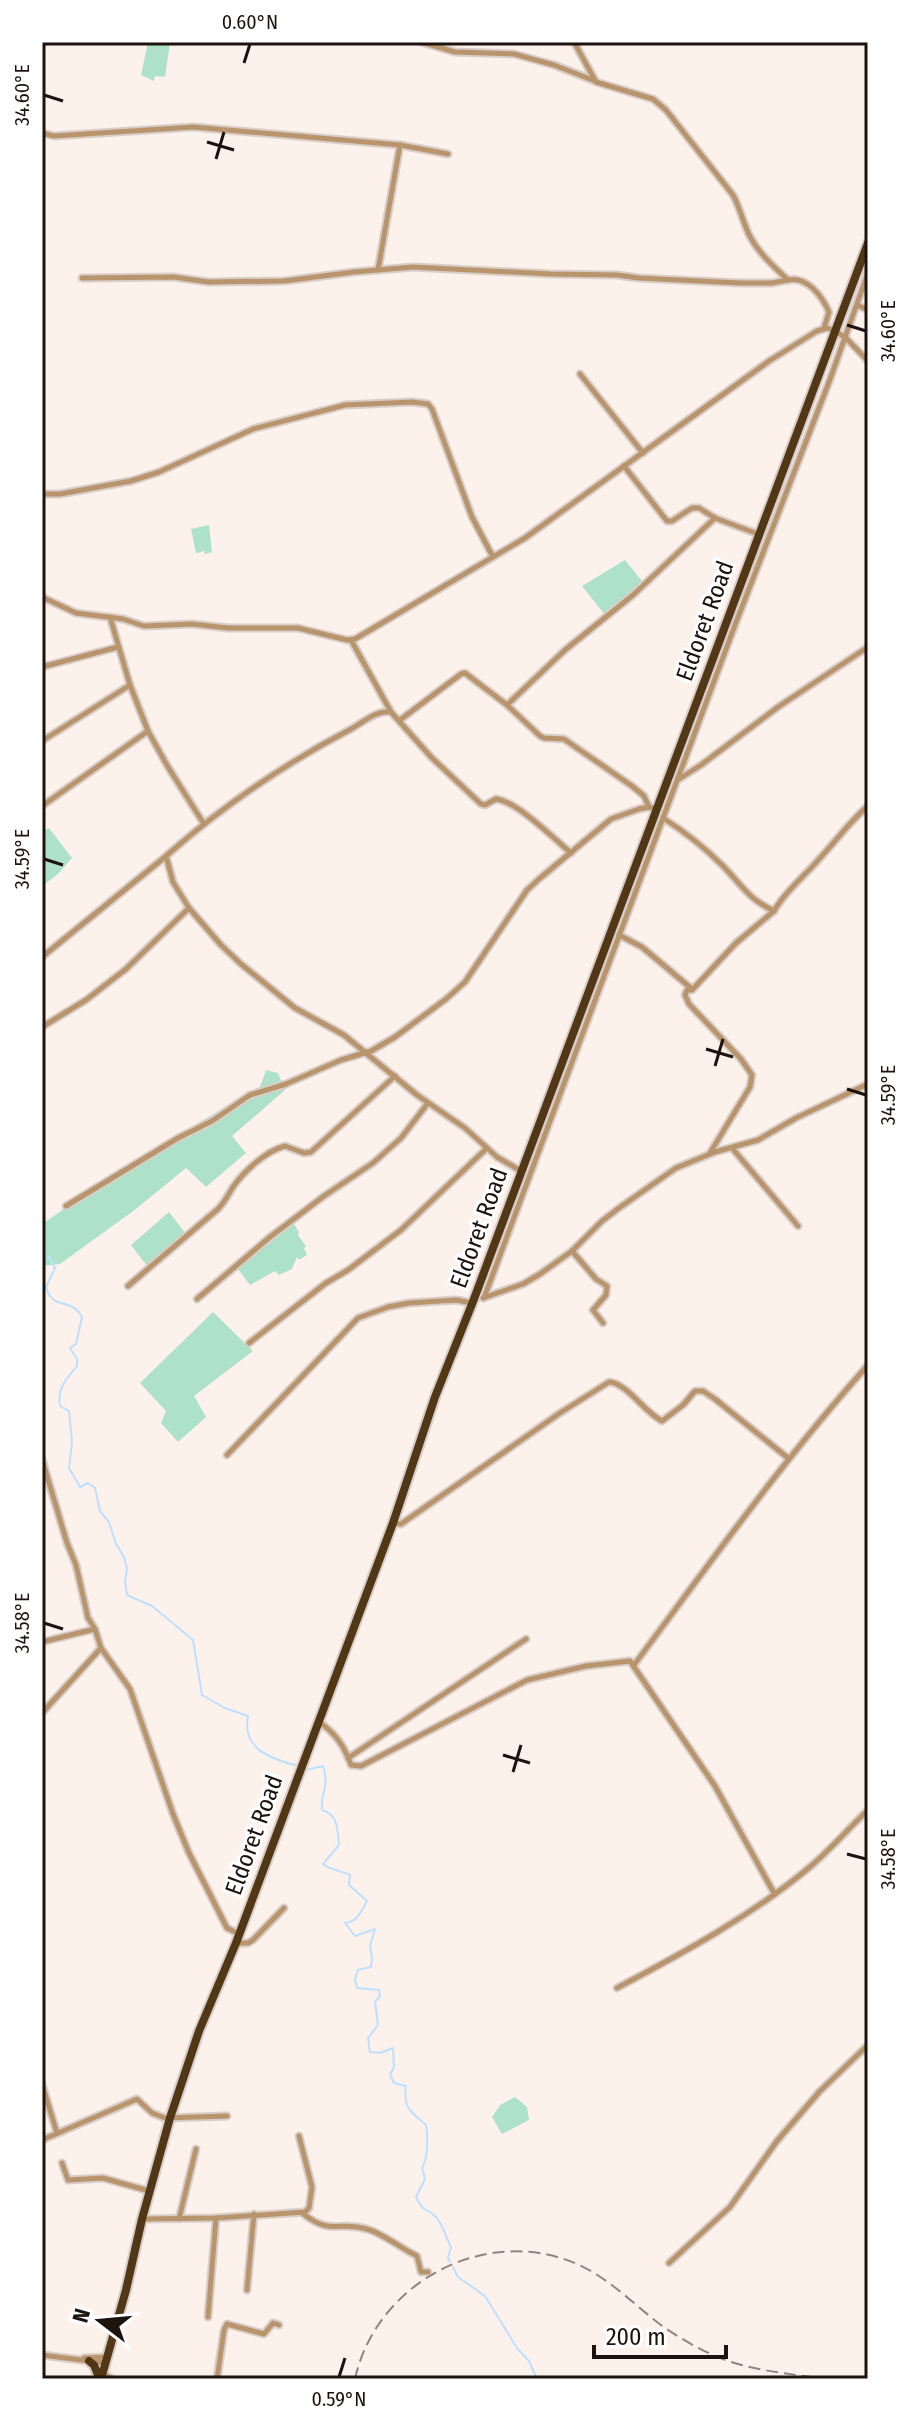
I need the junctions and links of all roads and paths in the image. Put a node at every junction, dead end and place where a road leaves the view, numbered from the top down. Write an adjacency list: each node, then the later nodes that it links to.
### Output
1 (421, 42): 3 (street)
2 (574, 42): 3 (street)
3 (596, 82): 11 (street)
4 (42, 133): 5 (street)
5 (400, 145): 6 (street); 8 (street)
6 (448, 154)
7 (868, 243): 15 (highway, Eldoret Road)
8 (378, 270): 10 (street); 11 (street)
9 (868, 273): 12 (street)
10 (82, 278)
11 (788, 280): 14 (street)
12 (857, 305): 13 (street); 16 (street)
13 (868, 310)
14 (824, 328): 15 (street); 19 (street)
15 (835, 331): 16 (street); 23 (highway, Eldoret Road)
16 (846, 338): 17 (street); 37 (street)
17 (868, 361)
18 (580, 374): 19 (street)
19 (643, 453): 20 (street)
20 (624, 466): 22 (street); 24 (street)
21 (42, 494): 24 (street)
22 (715, 518): 23 (street); 32 (street)
23 (758, 534): 40 (highway, Eldoret Road)
24 (493, 557): 27 (street)
25 (42, 597): 26 (street)
26 (110, 617): 27 (street); 28 (street)
27 (351, 640): 33 (street)
28 (119, 647): 30 (street); 31 (street)
29 (868, 647): 37 (street)
30 (42, 667)
31 (130, 685): 35 (street); 36 (street)
32 (507, 705): 34 (street); 40 (street)
33 (391, 712): 34 (street); 42 (street)
34 (400, 720): 43 (street)
35 (148, 731): 38 (street); 42 (street)
36 (42, 741)
37 (678, 779): 41 (street)
38 (42, 806)
39 (868, 806): 46 (street)
40 (653, 811): 41 (street); 43 (street); 58 (highway, Eldoret Road)
41 (663, 819): 46 (street); 47 (street)
42 (204, 824): 44 (street)
43 (571, 853): 51 (street)
44 (166, 856): 45 (street); 48 (street)
45 (189, 908): 50 (street); 51 (street)
46 (774, 911): 49 (street)
47 (619, 935): 49 (street); 64 (street)
48 (42, 957)
49 (692, 990): 57 (street)
50 (42, 1027)
51 (366, 1052): 52 (street); 59 (street)
52 (395, 1076): 54 (street); 62 (street)
53 (868, 1084): 56 (street)
54 (428, 1103): 55 (street); 63 (street)
55 (487, 1148): 58 (street); 66 (street)
56 (732, 1148): 57 (street); 60 (street)
57 (709, 1154): 61 (street)
58 (521, 1171): 64 (highway, Eldoret Road)
59 (66, 1206)
60 (798, 1226)
61 (572, 1251): 64 (street); 65 (street)
62 (128, 1286)
63 (197, 1299)
64 (477, 1300): 68 (street); 71 (highway, Eldoret Road)
65 (603, 1323)
66 (249, 1343)
67 (868, 1365): 69 (street)
68 (227, 1455)
69 (788, 1458): 71 (street); 76 (street)
70 (42, 1459): 72 (street)
71 (393, 1523): 78 (highway, Eldoret Road)
72 (95, 1629): 74 (street); 75 (street)
73 (526, 1639): 79 (street)
74 (42, 1642)
75 (101, 1648): 77 (street); 83 (street)
76 (634, 1665): 79 (street); 81 (street)
77 (42, 1713)
78 (318, 1721): 79 (street); 83 (highway, Eldoret Road)
79 (348, 1758)
80 (868, 1810): 81 (street)
81 (774, 1893): 84 (street)
82 (284, 1908): 83 (street)
83 (237, 1939): 88 (highway, Eldoret Road)
84 (617, 1988)
85 (868, 2045): 100 (street)
86 (42, 2084): 89 (street)
87 (227, 2116): 88 (street)
88 (170, 2118): 89 (street); 94 (highway, Eldoret Road)
89 (57, 2133): 91 (street)
90 (299, 2136): 95 (street)
91 (42, 2140)
92 (196, 2149): 99 (street)
93 (62, 2163): 94 (street)
94 (149, 2191): 98 (highway, Eldoret Road)
95 (301, 2213): 96 (street); 101 (street)
96 (254, 2214): 97 (street); 102 (street)
97 (216, 2218): 99 (street); 103 (street)
98 (142, 2219): 99 (street); 108 (highway, Eldoret Road)
99 (179, 2219)
100 (669, 2263)
101 (428, 2272)
102 (247, 2290)
103 (208, 2317)
104 (279, 2325): 110 (street)
105 (42, 2355): 106 (street)
106 (75, 2359): 107 (street); 108 (street)
107 (89, 2361): 108 (highway)
108 (101, 2368): 109 (street)
109 (113, 2379)
110 (217, 2379)

